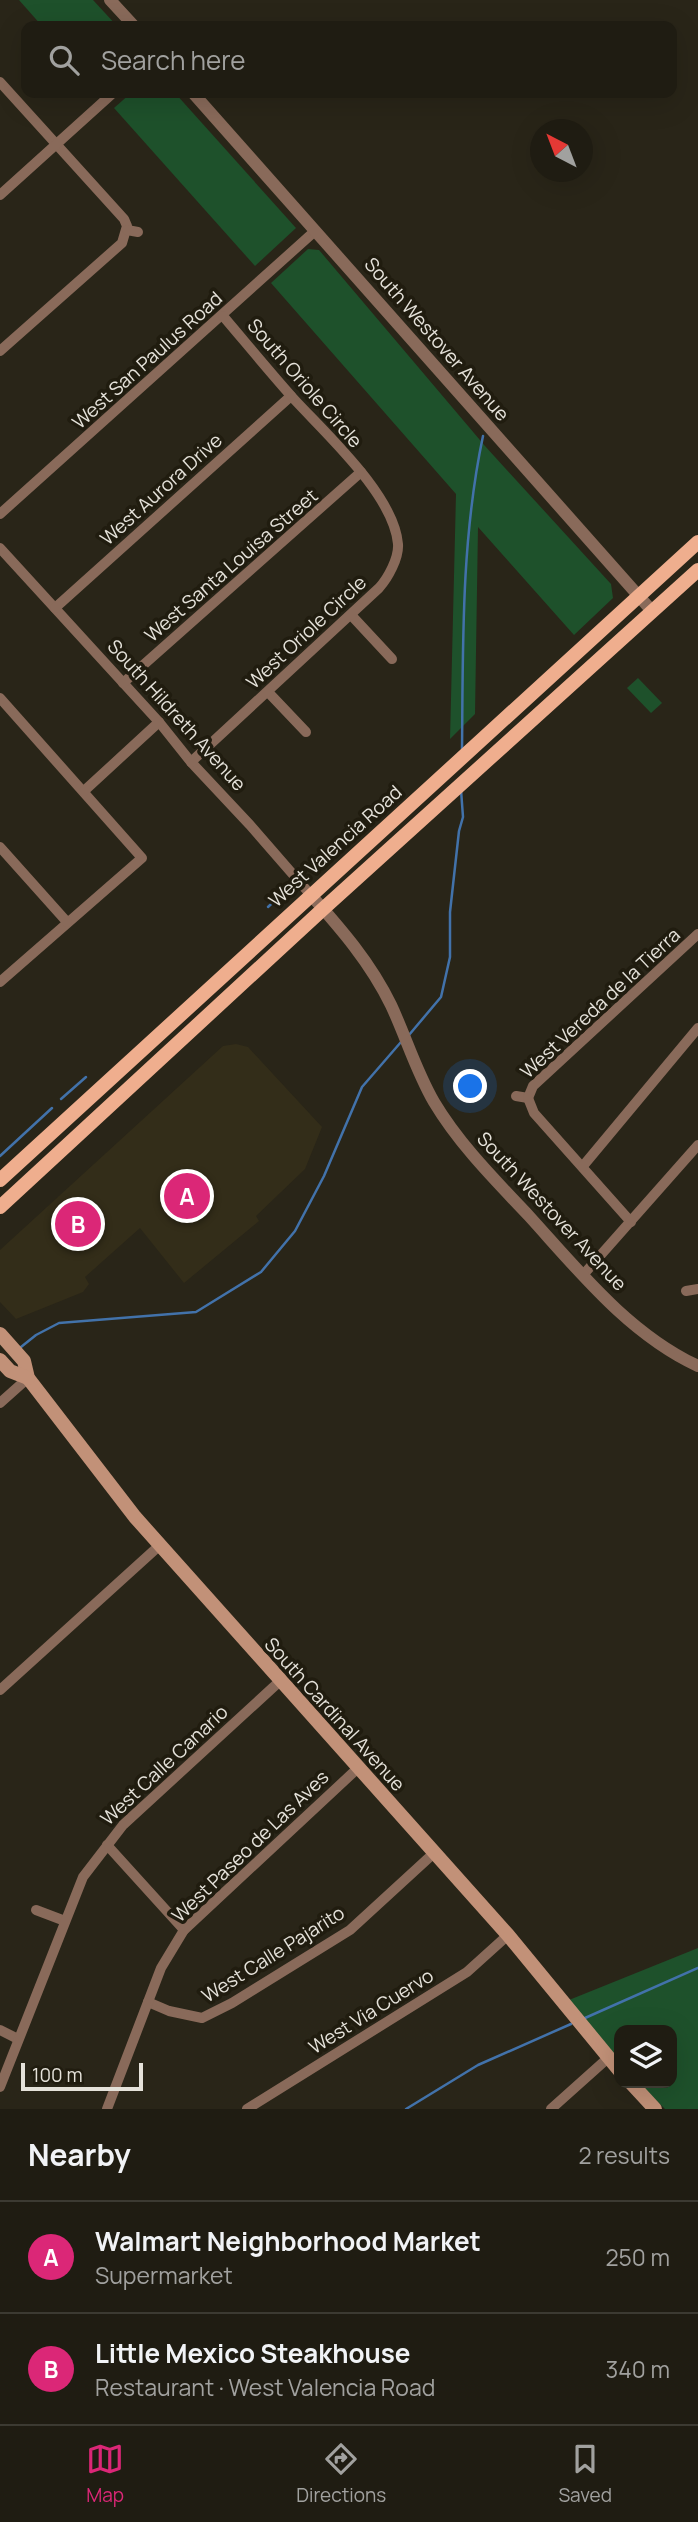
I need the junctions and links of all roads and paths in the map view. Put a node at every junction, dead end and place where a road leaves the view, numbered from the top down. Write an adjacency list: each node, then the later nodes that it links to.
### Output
1 (110, 0): 2 (street)
2 (129, 21)
3 (0, 82): 6 (street)
4 (108, 98): 6 (street)
5 (197, 98): 8 (street, South Westover Avenue)
6 (56, 145): 7 (street); 10 (street)
7 (0, 195)
8 (316, 231): 9 (street, West San Paulus Road); 17 (street, South Westover Avenue)
9 (223, 316): 11 (street, South Oriole Circle); 13 (street, West San Paulus Road)
10 (0, 351)
11 (291, 396): 12 (street, South Oriole Circle); 18 (street, West Aurora Drive)
12 (362, 472): 20 (street, West Oriole Circle); 22 (street, West Santa Louisa Street)
13 (0, 514)
14 (698, 542): 17 (main road, West Valencia Road)
15 (0, 548): 18 (street, South Hildreth Avenue)
16 (698, 570): 19 (main road, West Valencia Road)
17 (639, 596): 19 (street, South Westover Avenue); 30 (main road, West Valencia Road)
18 (55, 608): 22 (street, South Hildreth Avenue)
19 (652, 611): 31 (main road, West Valencia Road)
20 (352, 616): 21 (street); 23 (street, West Oriole Circle)
21 (392, 659)
22 (123, 683): 25 (street, South Hildreth Avenue)
23 (268, 692): 26 (street); 27 (street, West Oriole Circle)
24 (0, 698): 28 (street)
25 (159, 722): 27 (street, South Hildreth Avenue); 28 (street)
26 (306, 732)
27 (191, 762): 30 (street, South Hildreth Avenue)
28 (84, 791): 32 (street)
29 (0, 847): 32 (street)
30 (310, 894): 31 (street, South Hildreth Avenue); 36 (main road, West Valencia Road)
31 (323, 909): 37 (main road, West Valencia Road); 45 (street, South Westover Avenue)
32 (66, 922): 34 (street)
33 (697, 938): 39 (street, West Vereda de la Tierra)
34 (0, 982)
35 (698, 1028): 41 (street)
36 (114, 1074): 37 (main road); 42 (main road, West Valencia Road)
37 (125, 1091): 43 (main road, West Valencia Road)
38 (516, 1096): 39 (street)
39 (528, 1098): 41 (street)
40 (698, 1145): 44 (street)
41 (583, 1166): 44 (street)
42 (0, 1180)
43 (0, 1207)
44 (631, 1222): 45 (street)
45 (583, 1275): 50 (street, South Westover Avenue)
46 (698, 1289): 47 (street)
47 (686, 1291)
48 (2, 1336): 51 (main road, South Cardinal Avenue)
49 (5, 1366): 51 (main road, South Cardinal Avenue)
50 (698, 1366)
51 (28, 1378): 52 (street); 53 (main road, South Cardinal Avenue)
52 (0, 1403)
53 (160, 1545): 54 (main road, South Cardinal Avenue); 55 (street)
54 (280, 1681): 56 (main road, South Cardinal Avenue); 57 (street, West Calle Canario)
55 (0, 1690)
56 (358, 1768): 58 (main road, South Cardinal Avenue); 61 (street, West Paseo de Las Aves)
57 (107, 1845): 60 (street, West Calle Canario); 61 (street)
58 (434, 1853): 62 (main road, South Cardinal Avenue); 63 (street, West Calle Pajarito)
59 (36, 1910): 60 (street)
60 (65, 1921): 65 (street, West Calle Canario)
61 (184, 1930): 63 (street, West Paseo de Las Aves)
62 (508, 1935): 66 (main road, South Cardinal Avenue); 71 (street, West Via Cuervo)
63 (148, 2002): 70 (street, West Paseo de Las Aves)
64 (0, 2030): 65 (street)
65 (18, 2039): 68 (street, West Calle Canario)
66 (608, 2058): 67 (main road, South Cardinal Avenue); 72 (street)
67 (614, 2065)
68 (0, 2087)
69 (636, 2088): 73 (main road)
70 (107, 2109)
71 (247, 2109)
72 (551, 2109)
73 (655, 2109)

